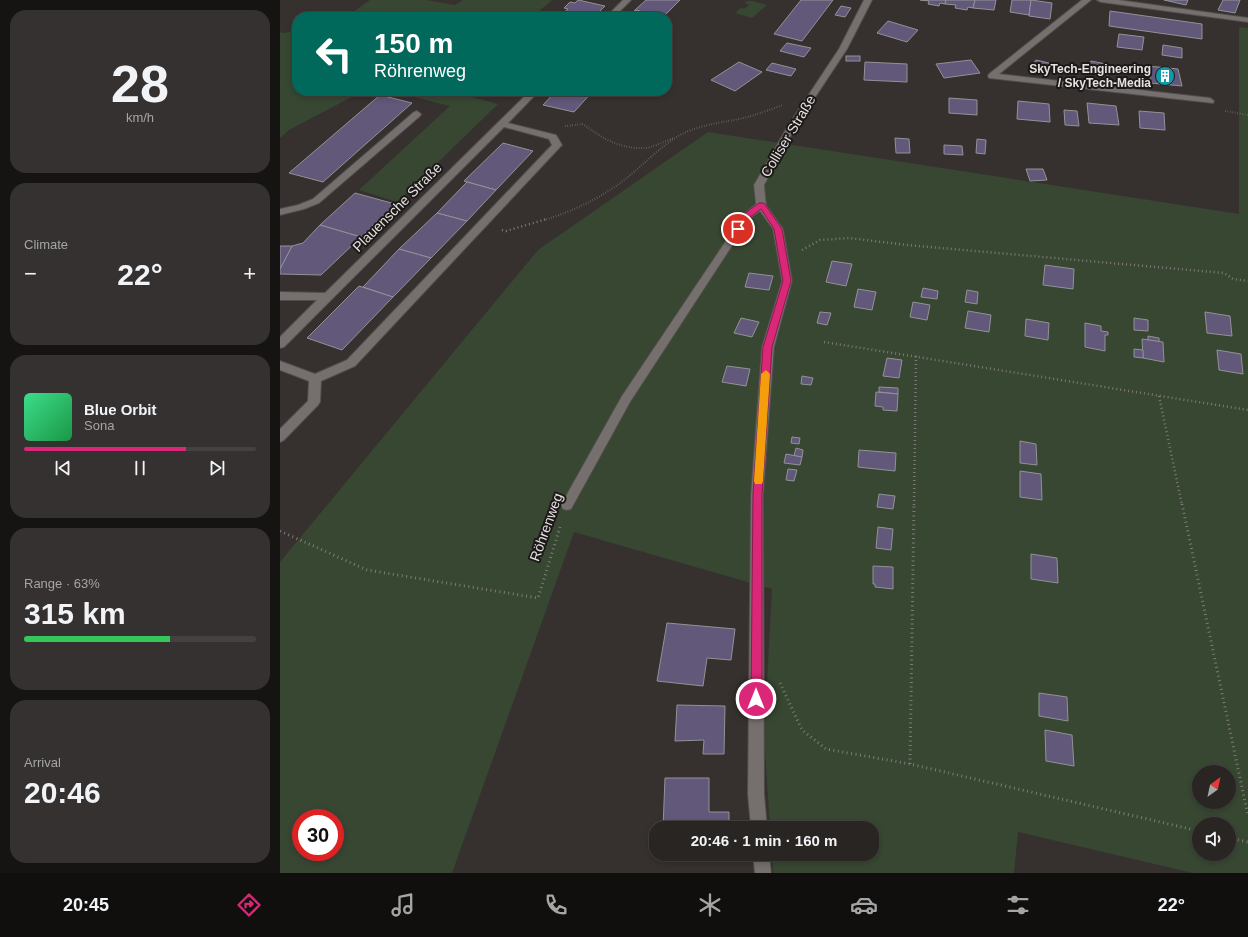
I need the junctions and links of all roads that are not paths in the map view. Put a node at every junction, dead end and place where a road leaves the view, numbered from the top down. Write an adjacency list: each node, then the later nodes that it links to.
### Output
1 (627, 0): 5 (street)
2 (868, 0): 11 (street, Colliser Straße)
3 (1087, 0): 8 (street)
4 (1101, 0): 6 (street)
5 (615, 12)
6 (1248, 20)
7 (530, 96): 10 (street, Plauensche Straße)
8 (1210, 101)
9 (417, 114): 12 (street)
10 (502, 124): 14 (street, Plauensche Straße); 17 (street)
11 (761, 205): 19 (street, Röhrenweg); 20 (street, Colliser Straße)
12 (280, 212)
13 (280, 296): 14 (street)
14 (326, 297): 15 (street, Plauensche Straße)
15 (280, 344)
16 (280, 365): 17 (street)
17 (315, 379): 18 (street)
18 (280, 437)
19 (568, 505)
20 (758, 821)
21 (762, 861): 22 (street)
22 (763, 873)

